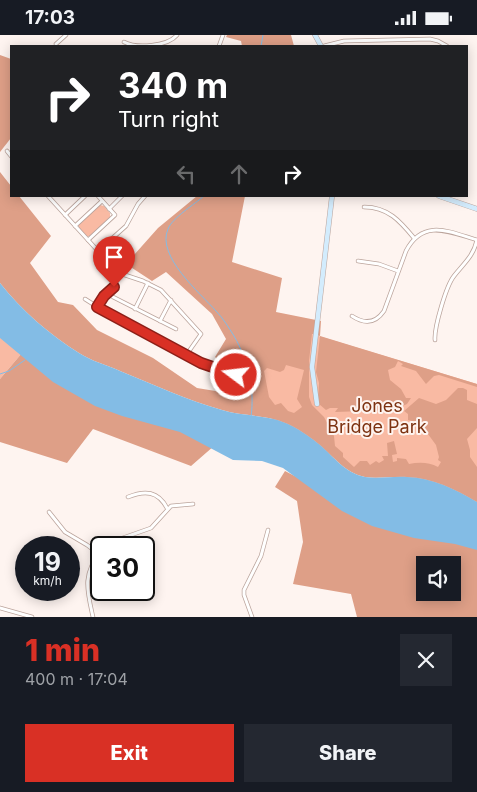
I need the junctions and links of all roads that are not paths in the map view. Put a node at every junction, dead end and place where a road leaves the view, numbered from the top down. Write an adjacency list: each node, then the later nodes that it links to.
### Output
1 (66, 35): 4 (street)
2 (177, 35): 3 (street)
3 (124, 42)
4 (56, 44)
5 (326, 45): 6 (street)
6 (445, 45)
7 (7, 151): 8 (street)
8 (10, 155)
9 (49, 197): 20 (street)
10 (84, 197): 20 (street)
11 (99, 197): 16 (street)
12 (121, 197): 18 (street)
13 (144, 197): 25 (street)
14 (332, 197): 41 (street)
15 (442, 197): 19 (street)
16 (102, 201): 18 (street); 21 (street)
17 (364, 207): 22 (street)
18 (109, 209): 23 (street)
19 (477, 209)
20 (65, 215): 21 (street)
21 (75, 226): 23 (street)
22 (414, 238): 24 (street); 27 (street)
23 (88, 240): 25 (street)
24 (477, 240): 38 (street)
25 (98, 251): 28 (street)
26 (358, 261): 27 (street)
27 (398, 271): 35 (street)
28 (122, 274): 29 (street); 30 (street)
29 (148, 283): 32 (street); 34 (street)
30 (108, 292): 33 (street); 34 (street)
31 (85, 299): 33 (street)
32 (171, 300): 36 (street); 39 (street)
33 (97, 307): 39 (street)
34 (135, 309): 36 (street)
35 (352, 316)
36 (160, 321): 37 (street)
37 (176, 329)
38 (435, 340)
39 (187, 354): 40 (street)
40 (236, 375)
41 (317, 404)
42 (128, 497): 44 (street)
43 (193, 504): 44 (street)
44 (168, 508): 47 (street)
45 (49, 512): 48 (street)
46 (268, 530): 53 (street)
47 (127, 536)
48 (90, 547)
49 (90, 572): 52 (street)
50 (0, 607): 51 (street)
51 (32, 617)
52 (93, 617)
53 (252, 617)

